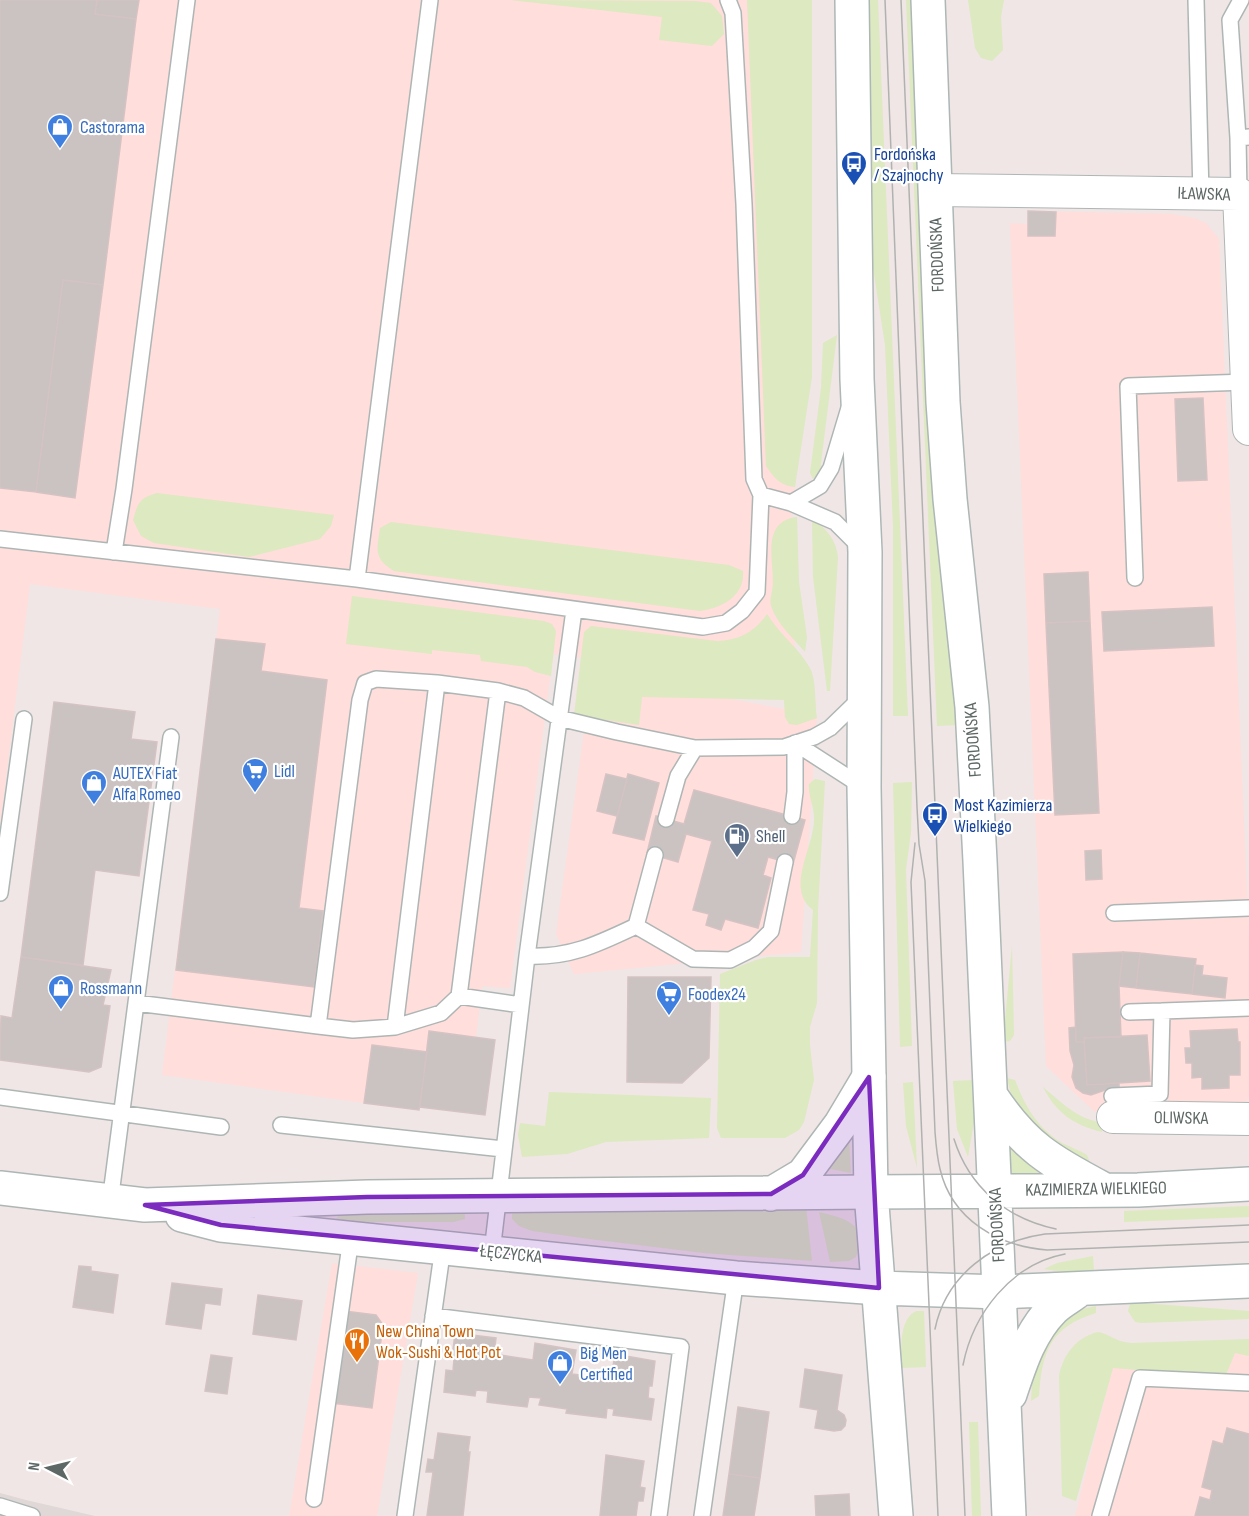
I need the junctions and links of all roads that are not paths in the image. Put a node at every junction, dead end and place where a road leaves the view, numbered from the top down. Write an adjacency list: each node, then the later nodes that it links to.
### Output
1 (187, 0): 18 (lane)
2 (430, 0): 21 (lane)
3 (728, 0): 15 (lane)
4 (852, 0): 12 (main road)
5 (927, 0): 9 (main road, FORDOŃSKA)
6 (1196, 0): 10 (lane)
7 (1241, 0): 8 (lane)
8 (1244, 138): 11 (lane)
9 (935, 190): 10 (street, IŁAWSKA); 50 (main road, FORDOŃSKA)
10 (1201, 194): 11 (street, IŁAWSKA)
11 (1239, 194): 13 (street, IŁAWSKA)
12 (857, 379): 16 (lane); 19 (main road)
13 (1247, 382): 14 (street, IŁAWSKA); 20 (lane)
14 (1249, 429)
15 (761, 495): 16 (lane); 22 (lane)
16 (791, 503): 19 (lane)
17 (0, 539): 18 (lane)
18 (114, 552): 21 (lane)
19 (865, 552): 25 (main road)
20 (1135, 578)
21 (357, 579): 22 (lane)
22 (574, 610): 26 (lane)
23 (437, 682): 24 (lane); 47 (lane); 48 (lane)
24 (498, 691): 26 (lane); 41 (lane)
25 (864, 694): 29 (lane); 31 (main road)
26 (559, 718): 30 (lane); 40 (lane)
27 (24, 719): 36 (lane)
28 (171, 737): 42 (lane)
29 (795, 743): 30 (lane); 31 (lane); 32 (lane)
30 (695, 747): 33 (lane)
31 (864, 787): 49 (main road)
32 (792, 816)
33 (666, 819)
34 (655, 855): 39 (lane)
35 (785, 862): 39 (lane)
36 (0, 893)
37 (1249, 908): 38 (lane)
38 (1114, 913)
39 (636, 926): 40 (lane)
40 (527, 956): 43 (lane)
41 (459, 996): 43 (lane); 48 (lane)
42 (136, 1003): 47 (lane); 53 (lane)
43 (521, 1005): 57 (lane)
44 (1249, 1008): 45 (lane)
45 (1162, 1011): 46 (lane); 52 (lane)
46 (1129, 1012)
47 (318, 1026): 48 (lane)
48 (394, 1027)
49 (868, 1077): 62 (main road); 63 (main road)
50 (991, 1096): 60 (main road); 61 (main road, FORDOŃSKA)
51 (0, 1097): 53 (lane)
52 (1112, 1107): 54 (street, OLIWSKA)
53 (122, 1114): 56 (lane); 65 (lane)
54 (1249, 1119)
55 (281, 1125): 57 (lane)
56 (221, 1127)
57 (503, 1149): 64 (lane)
58 (1249, 1184): 60 (main road, KAZIMIERZA WIELKIEGO)
59 (0, 1188): 65 (main road, ŁĘCZYCKA)
60 (1105, 1190): 61 (main road, KAZIMIERZA WIELKIEGO)
61 (995, 1191): 62 (main road, KAZIMIERZA WIELKIEGO); 74 (main road, FORDOŃSKA)
62 (871, 1192): 63 (main road, ŁĘCZYCKA); 72 (main road)
63 (771, 1194): 64 (main road, ŁĘCZYCKA)
64 (497, 1196): 66 (main road, ŁĘCZYCKA); 69 (lane)
65 (110, 1202): 66 (main road, ŁĘCZYCKA)
66 (145, 1205): 67 (main road, ŁĘCZYCKA)
67 (351, 1238): 68 (main road, ŁĘCZYCKA); 78 (lane)
68 (442, 1247): 69 (main road, ŁĘCZYCKA); 75 (lane)
69 (492, 1252): 70 (main road, ŁĘCZYCKA)
70 (736, 1278): 72 (main road, ŁĘCZYCKA); 83 (lane)
71 (1249, 1281): 73 (main road)
72 (879, 1288): 74 (main road); 84 (main road)
73 (1080, 1289): 74 (main road); 77 (main road)
74 (1000, 1292): 77 (main road, FORDOŃSKA)
75 (433, 1316): 81 (lane); 82 (lane)
76 (1249, 1383): 86 (lane)
77 (1005, 1411): 85 (main road, FORDOŃSKA)
78 (314, 1499)
79 (0, 1506): 80 (lane)
80 (32, 1516)
81 (405, 1516)
82 (659, 1516)
83 (702, 1516)
84 (896, 1516)
85 (1010, 1516)
86 (1100, 1516)

